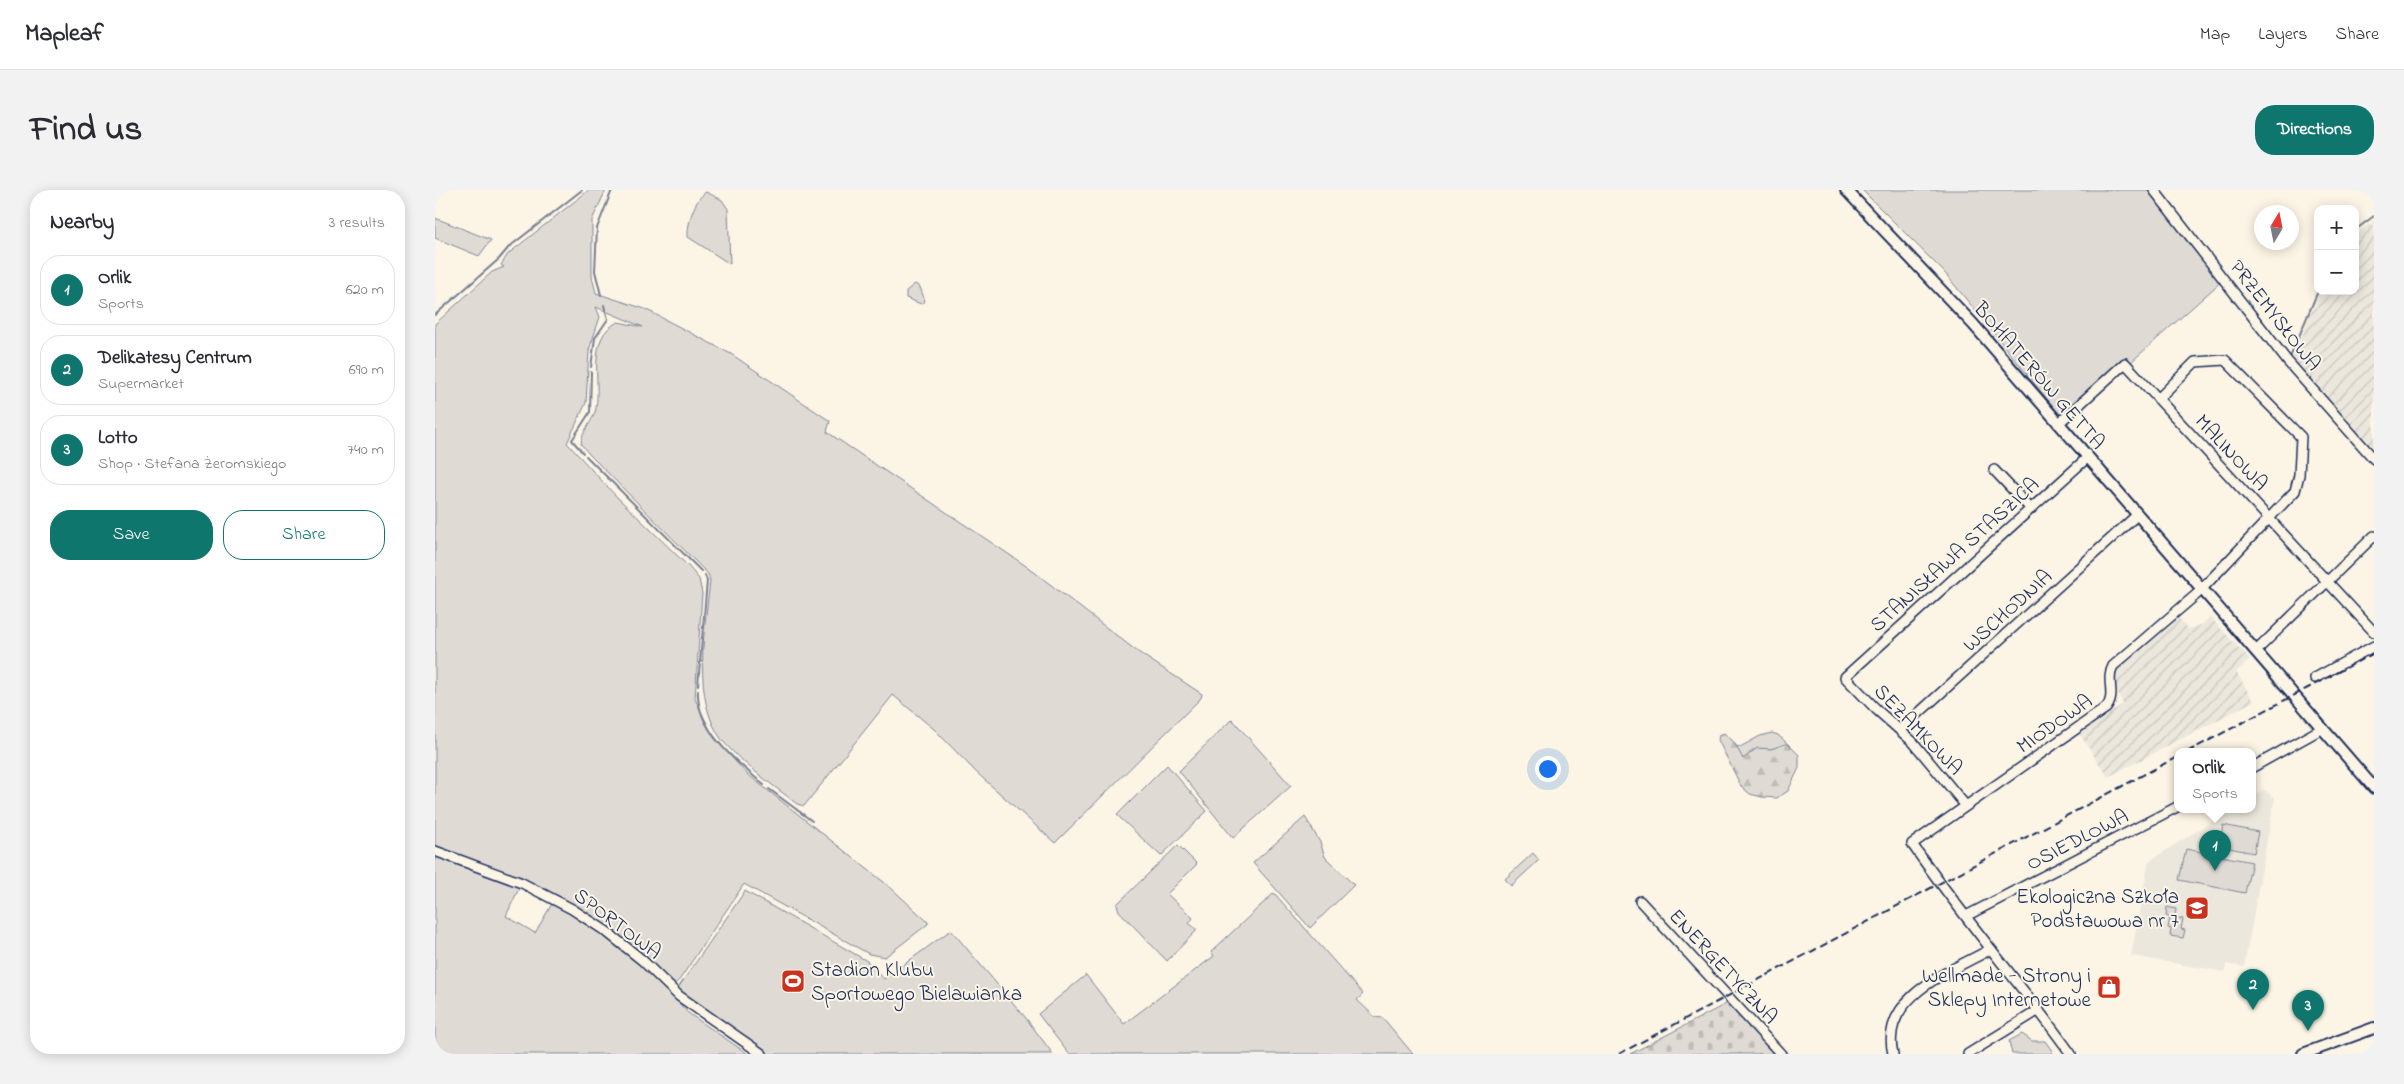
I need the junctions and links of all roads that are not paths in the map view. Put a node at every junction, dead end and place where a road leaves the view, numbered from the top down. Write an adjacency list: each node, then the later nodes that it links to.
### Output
1 (1846, 190): 4 (street, BOHATERÓW GETTA)
2 (2154, 190): 6 (street, PRZEMYSŁOWA)
3 (2158, 399): 4 (street, MALINOWA); 10 (street, MALINOWA); 10 (street)
4 (2058, 424): 5 (street, BOHATERÓW GETTA)
5 (2087, 458): 8 (street, STANISŁAWA STASZICA); 9 (street, BOHATERÓW GETTA)
6 (2374, 459)
7 (1994, 470): 8 (street)
8 (2031, 508): 17 (street, STANISŁAWA STASZICA)
9 (2137, 514): 13 (street, BOHATERÓW GETTA); 20 (street, WSCHODNIA)
10 (2270, 519): 12 (street, MALINOWA); 13 (street)
11 (2374, 536): 12 (street)
12 (2326, 581): 14 (street, MALINOWA); 16 (street)
13 (2203, 588): 16 (street, BOHATERÓW GETTA); 23 (street, MIODOWA)
14 (2374, 632)
15 (2374, 646): 18 (street)
16 (2257, 650): 19 (street, BOHATERÓW GETTA)
17 (1845, 677): 20 (street, SEZAMKOWA)
18 (2315, 678)
19 (2323, 728): 21 (street); 22 (street, BOHATERÓW GETTA)
20 (1900, 730): 23 (street, SEZAMKOWA)
21 (2256, 765)
22 (2374, 788)
23 (1966, 806): 27 (street, MIODOWA)
24 (2174, 809): 27 (street, OSIEDLOWA)
25 (435, 850): 31 (street, SPORTOWA)
26 (1641, 901): 32 (street, ENERGETYCZNA)
27 (1966, 916): 28 (street)
28 (1991, 949): 29 (street); 33 (street)
29 (2039, 1010): 34 (street); 35 (street)
30 (2374, 1028): 36 (street)
31 (762, 1054)
32 (1781, 1054)
33 (1893, 1054)
34 (1968, 1054)
35 (2071, 1054)
36 (2303, 1054)

